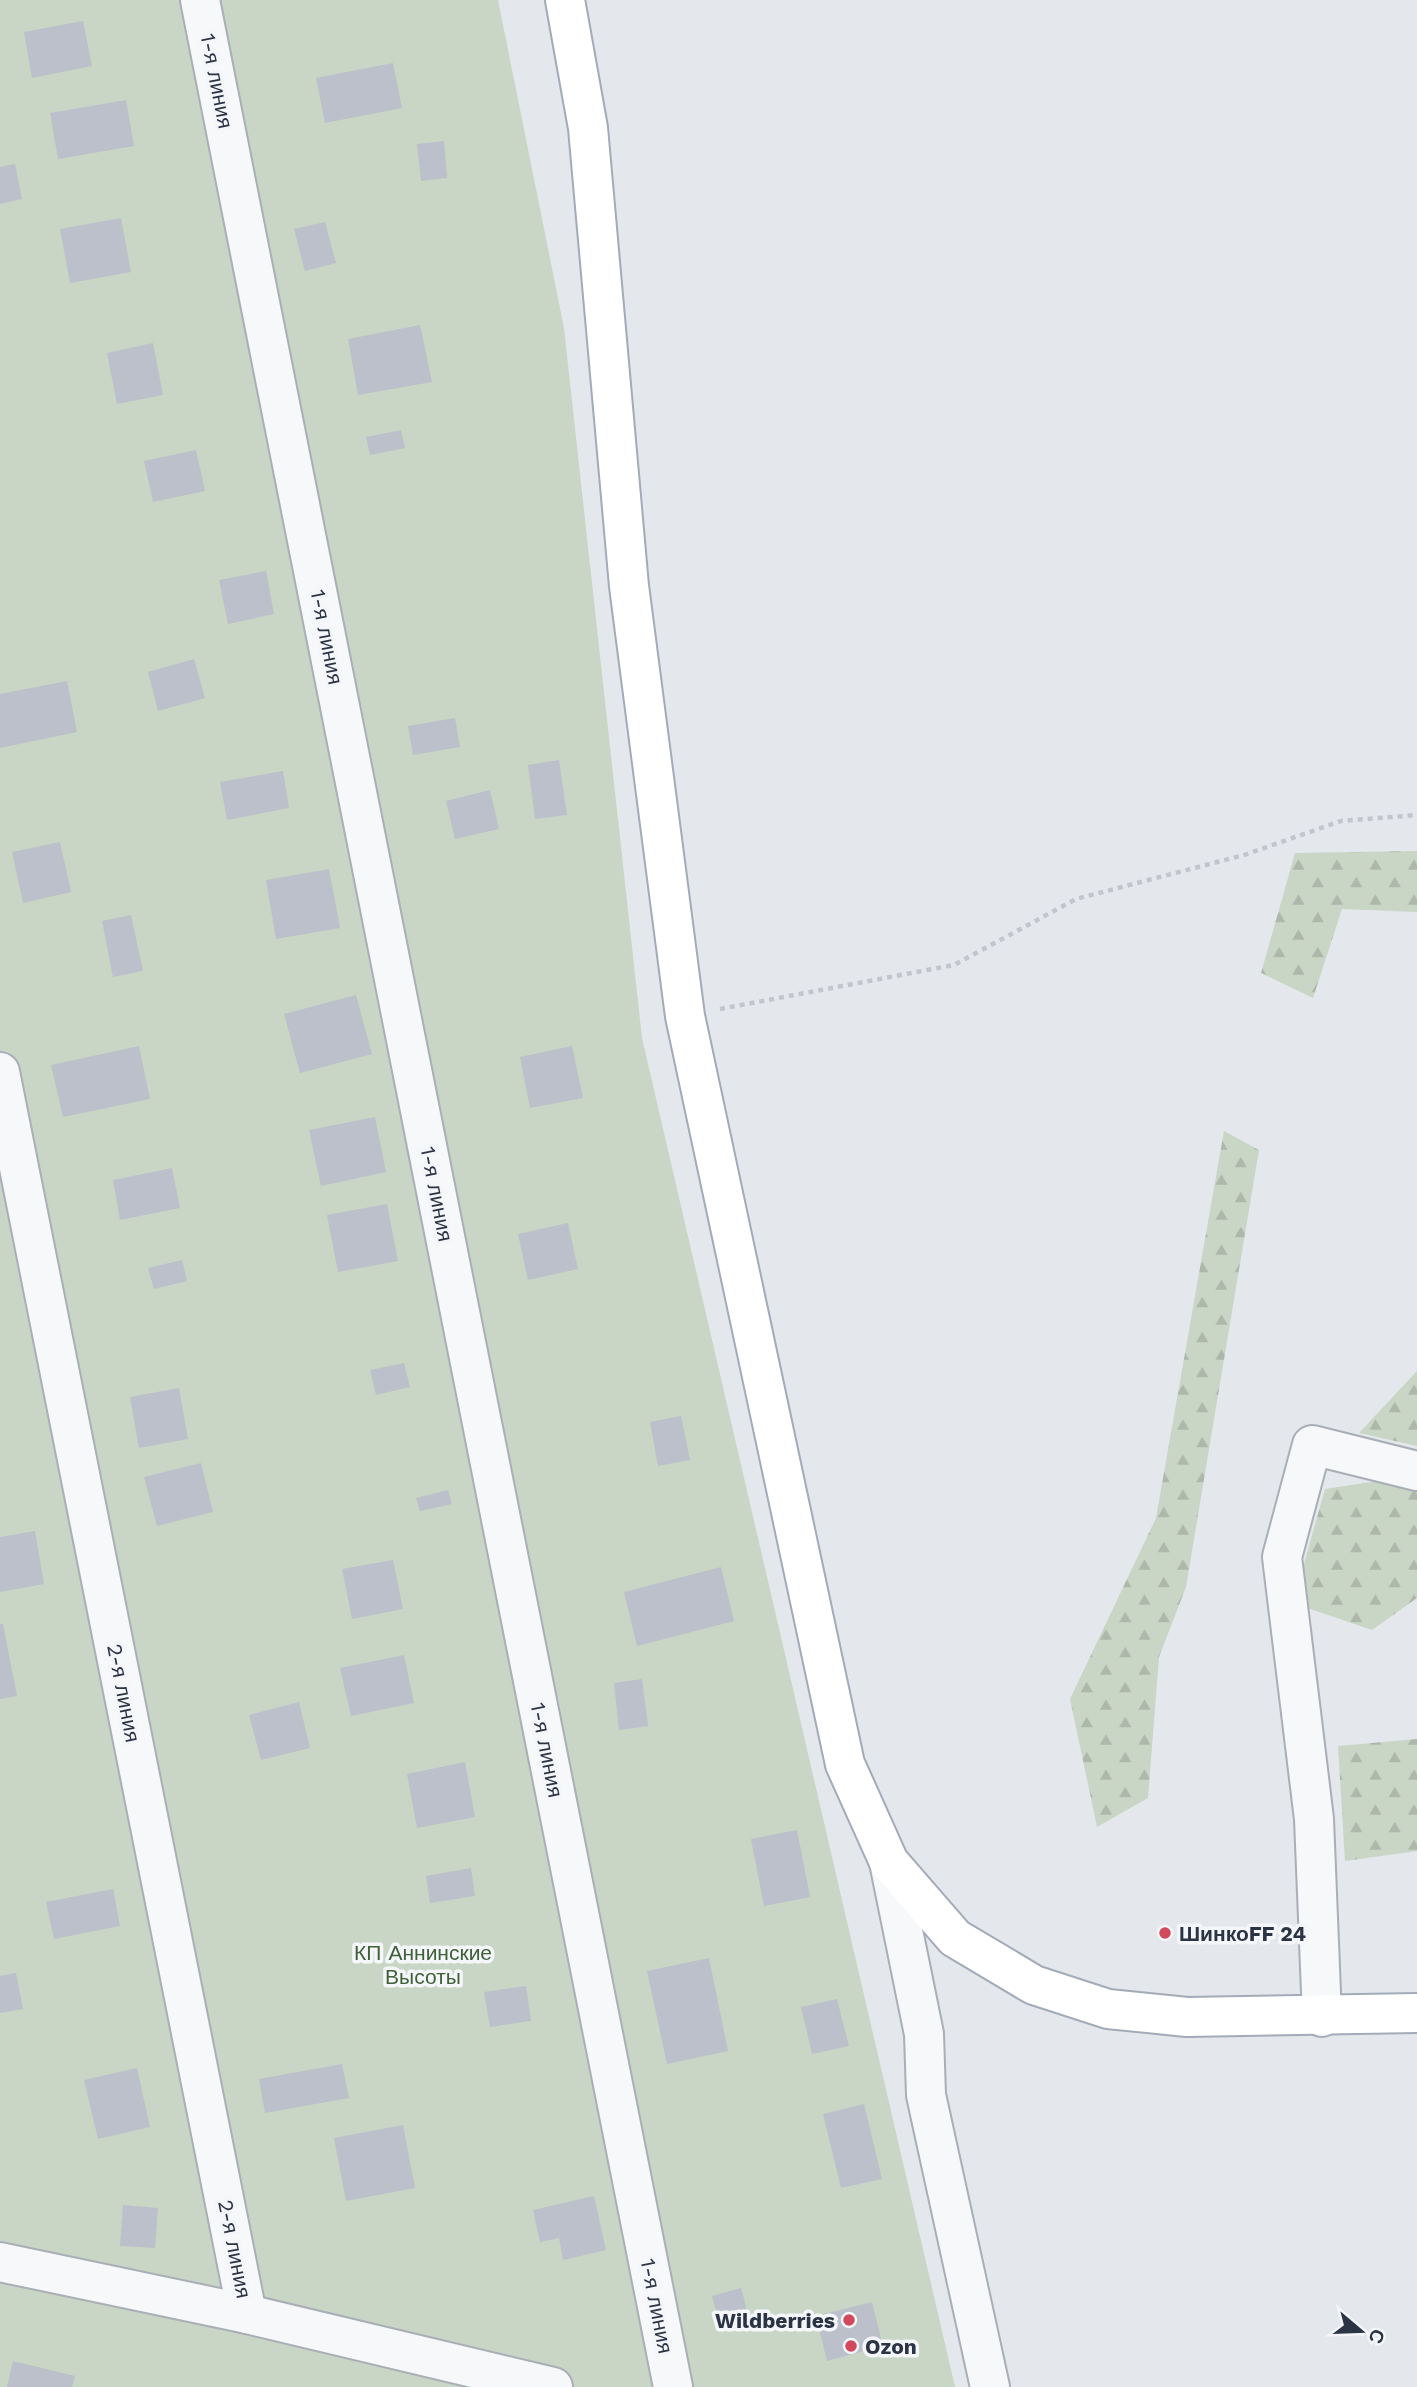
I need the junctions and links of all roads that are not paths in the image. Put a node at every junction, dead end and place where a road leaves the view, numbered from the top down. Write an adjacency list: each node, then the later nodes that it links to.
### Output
1 (201, 0): 11 (street, 1-я линия)
2 (565, 0): 5 (main road)
3 (0, 1072): 9 (street, 2-я линия)
4 (1417, 1471): 7 (street)
5 (889, 1862): 7 (main road); 12 (street)
6 (1417, 2013): 7 (main road)
7 (1322, 2017)
8 (0, 2262): 9 (street)
9 (247, 2314): 10 (street)
10 (552, 2387)
11 (673, 2387)
12 (990, 2387)

